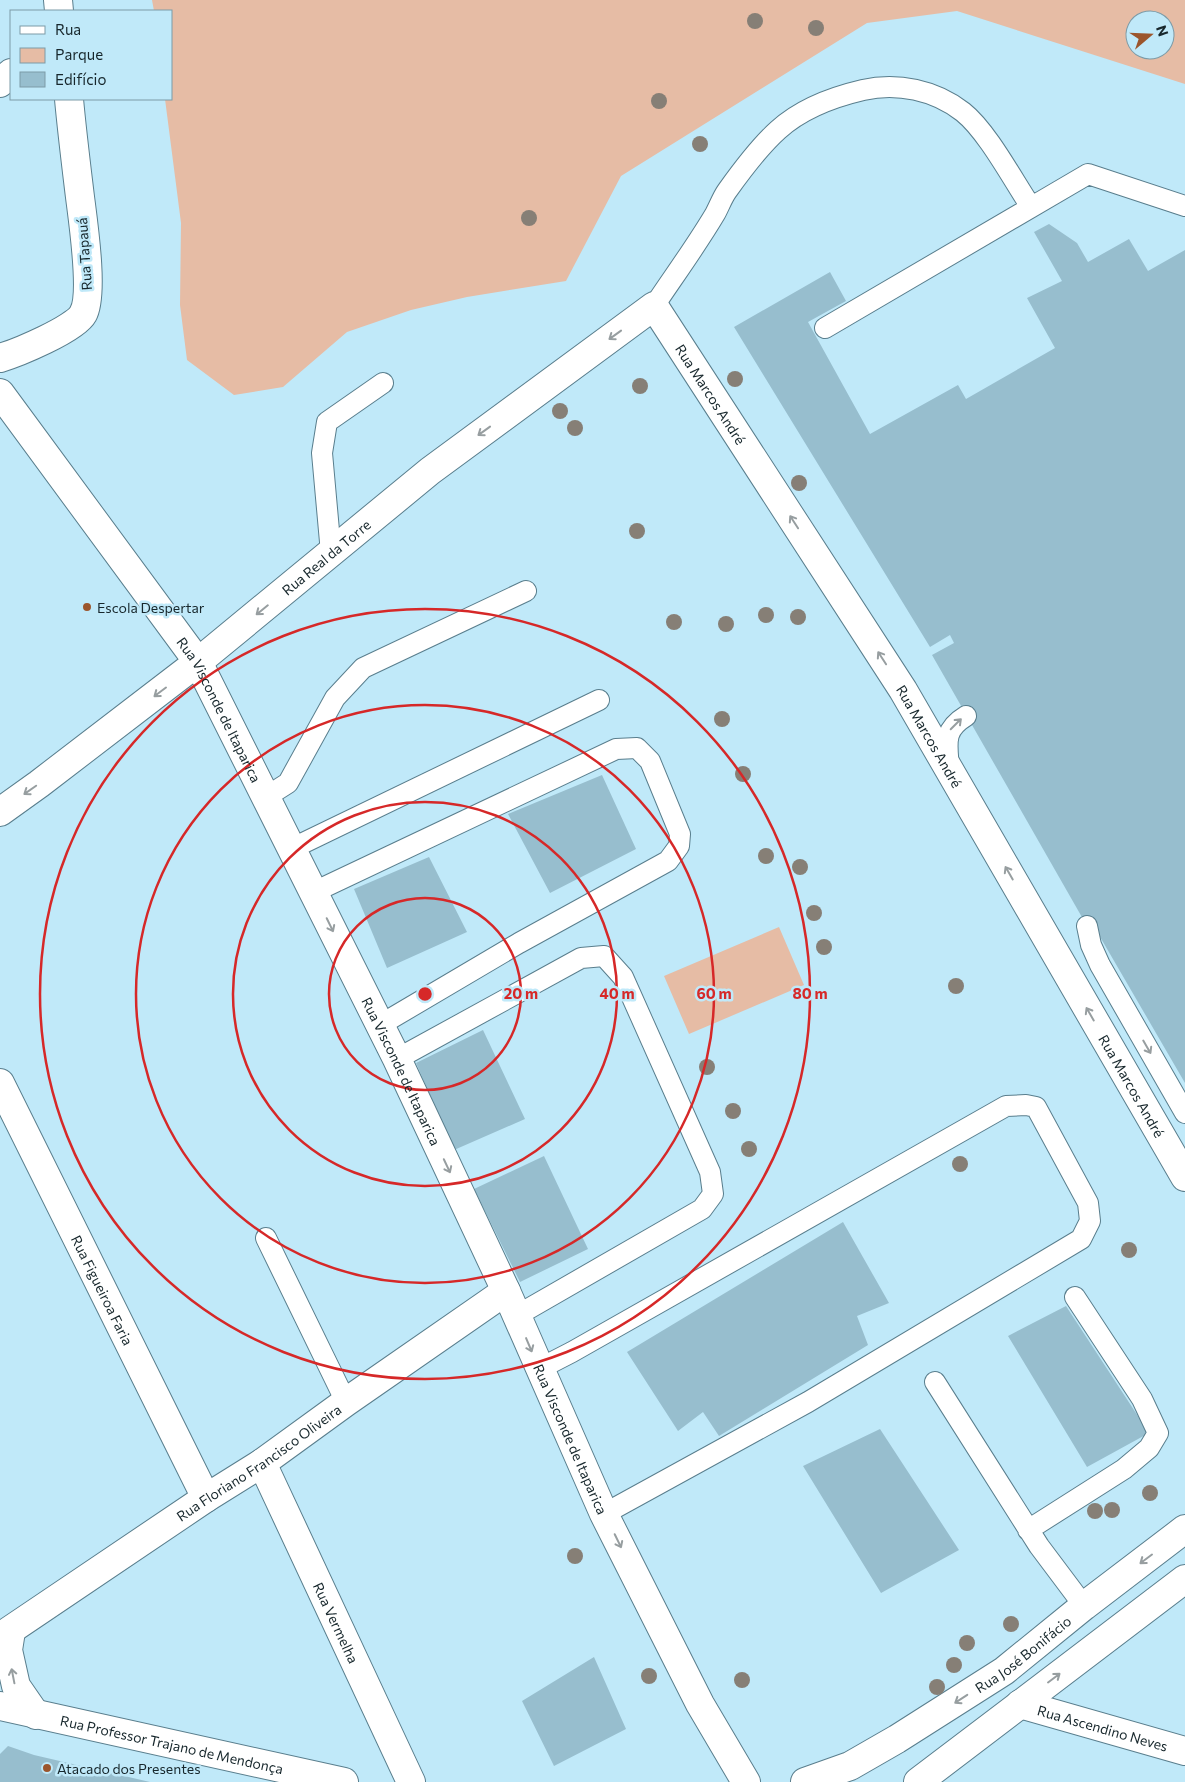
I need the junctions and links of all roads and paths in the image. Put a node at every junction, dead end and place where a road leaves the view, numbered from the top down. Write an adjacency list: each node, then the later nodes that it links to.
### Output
1 (10, 74): 2 (street)
2 (0, 83)
3 (69, 100): 8 (street, Rua Tapauá)
4 (1185, 206): 5 (lane)
5 (1030, 208): 6 (lane); 7 (lane)
6 (654, 306): 11 (street, Rua Real da Torre, one-way to 11); 16 (street, Rua Marcos André, one-way to 6)
7 (824, 328)
8 (0, 358)
9 (383, 383): 11 (lane)
10 (0, 393): 13 (street, Rua Visconde de Itaparica)
11 (331, 553): 13 (street, Rua Real da Torre, one-way to 13)
12 (526, 591): 17 (lane)
13 (198, 662): 17 (street, Rua Visconde de Itaparica); 18 (street, Rua Real da Torre, one-way to 18)
14 (599, 700): 19 (lane)
15 (966, 716): 16 (lane, one-way to 15)
16 (949, 770): 26 (street, Rua Marcos André, one-way to 16)
17 (266, 796): 19 (street, Rua Visconde de Itaparica)
18 (0, 812)
19 (293, 848): 20 (street, Rua Visconde de Itaparica)
20 (314, 892): 22 (street, Rua Visconde de Itaparica, one-way to 22); 22 (lane)
21 (1087, 926): 25 (lane, one-way to 25)
22 (380, 1025): 23 (street, Rua Visconde de Itaparica)
23 (397, 1059): 29 (street, Rua Visconde de Itaparica, one-way to 29); 29 (lane)
24 (0, 1083): 34 (street, Rua Figueiroa Faria)
25 (1185, 1113)
26 (1185, 1177)
27 (266, 1238): 32 (lane)
28 (1075, 1296): 37 (lane)
29 (511, 1304): 30 (street, Rua Visconde de Itaparica, one-way to 30); 32 (street, Rua Floriano Francisco Oliveira)
30 (539, 1369): 35 (street, Rua Visconde de Itaparica); 35 (lane)
31 (935, 1382): 37 (lane)
32 (346, 1402): 33 (street, Rua Floriano Francisco Oliveira)
33 (262, 1463): 34 (street, Rua Floriano Francisco Oliveira); 46 (street, Rua Vermelha)
34 (206, 1498): 40 (street, Rua Floriano Francisco Oliveira)
35 (604, 1514): 47 (street, Rua Visconde de Itaparica, one-way to 47)
36 (1185, 1529): 39 (street, Rua José Bonifácio, one-way to 39)
37 (1028, 1530): 39 (lane)
38 (1185, 1579): 41 (street, one-way to 38)
39 (1084, 1606): 48 (street, Rua José Bonifácio, one-way to 48)
40 (6, 1634): 43 (street, Rua Floriano Francisco Oliveira, one-way to 40)
41 (1020, 1704): 44 (street, Rua Ascendino Neves); 49 (street)
42 (0, 1706): 43 (street, Rua Professor Trajano de Mendonça)
43 (36, 1715): 45 (street, Rua Professor Trajano de Mendonça)
44 (1185, 1751)
45 (344, 1782)
46 (411, 1782)
47 (746, 1782)
48 (806, 1782)
49 (918, 1782)

